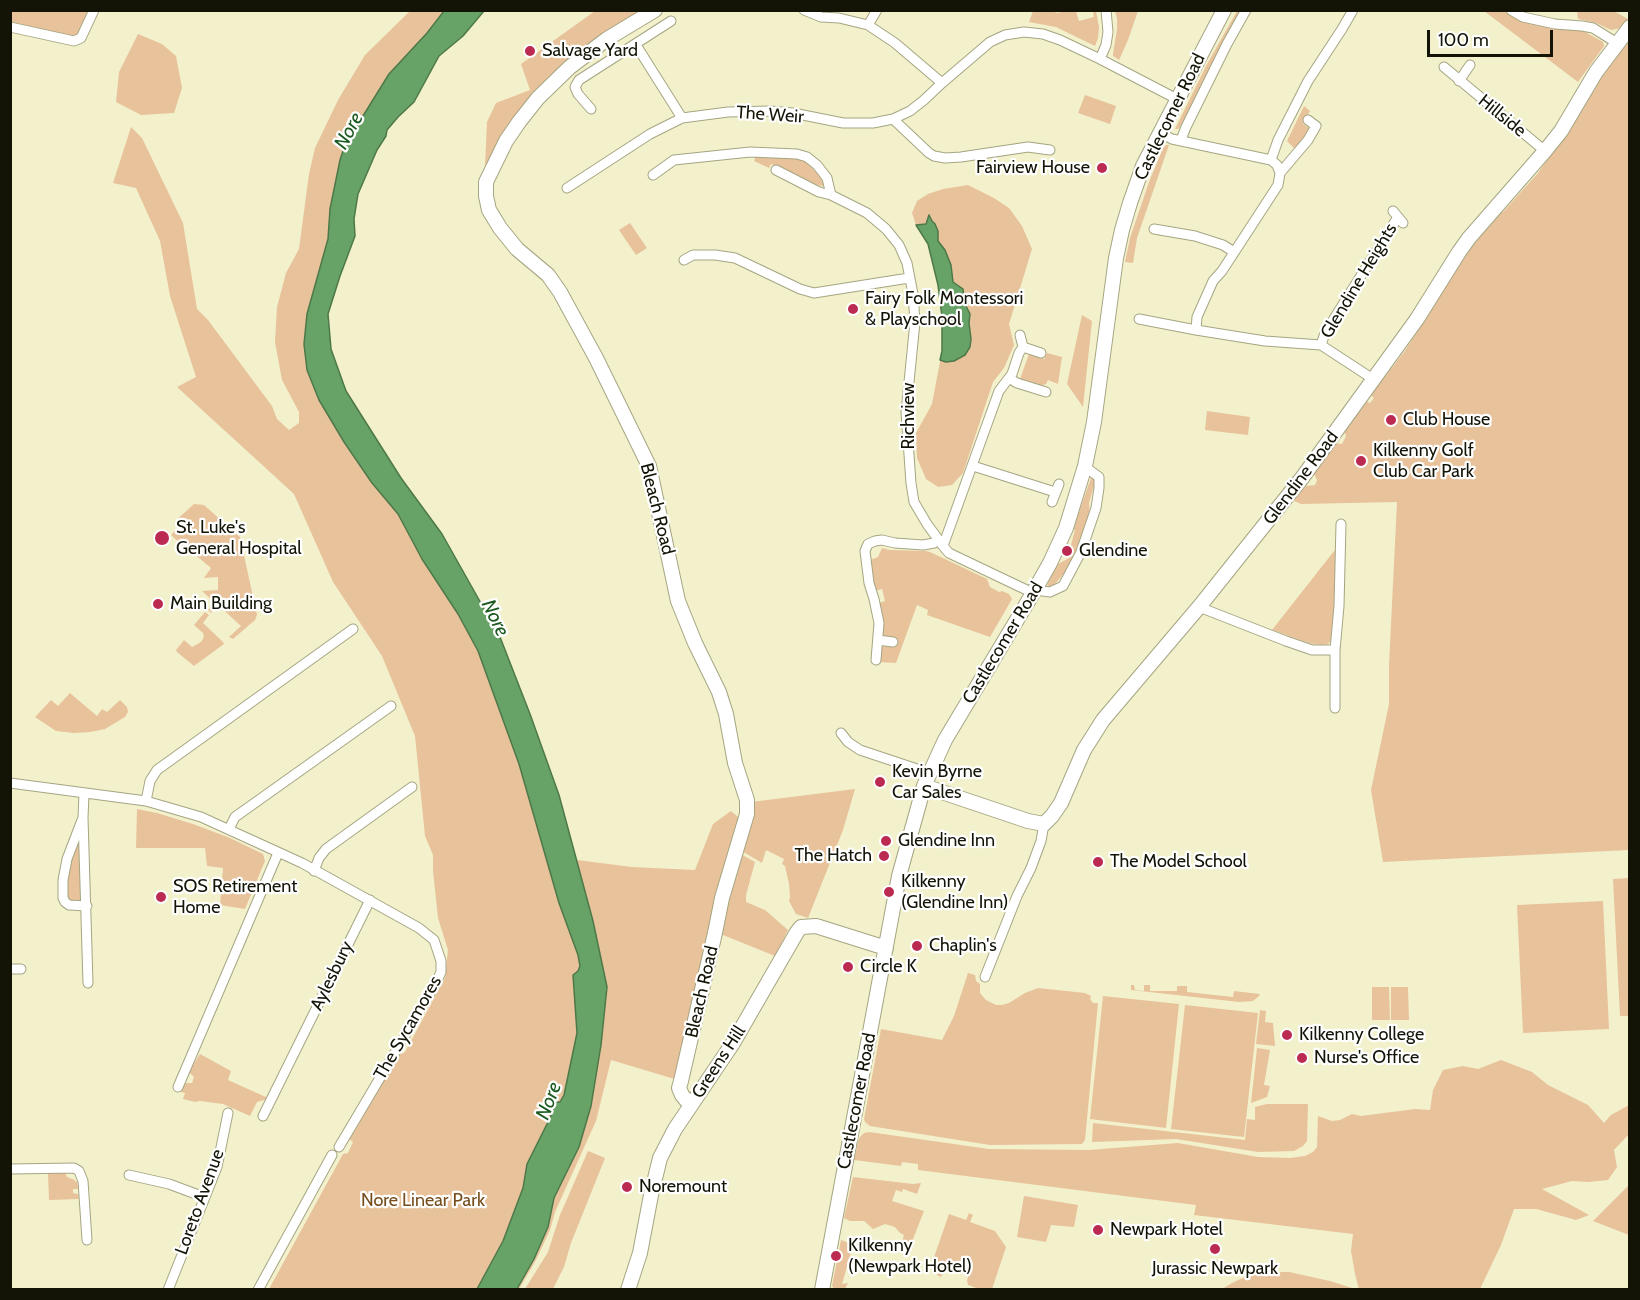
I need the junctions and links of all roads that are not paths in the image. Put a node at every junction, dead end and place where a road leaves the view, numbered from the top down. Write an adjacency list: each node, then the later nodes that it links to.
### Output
1 (94, 10): 13 (street)
2 (655, 10): 84 (street, Bleach Road)
3 (804, 10): 10 (street)
4 (877, 10): 12 (street)
5 (1106, 10): 17 (street)
6 (1224, 10): 22 (street, Castlecomer Road)
7 (1246, 10): 28 (street)
8 (1353, 10): 31 (street)
9 (1511, 10): 15 (street)
10 (842, 14): 12 (street)
11 (671, 21): 16 (street)
12 (868, 25): 21 (street)
13 (10, 27)
14 (1629, 27): 15 (street, Glendine Road)
15 (1617, 43): 30 (street, Glendine Road)
16 (636, 45): 23 (street); 24 (street)
17 (1100, 59): 21 (street, The Weir); 22 (street, The Weir)
18 (1470, 65): 20 (street)
19 (1444, 67): 20 (street, Hillside)
20 (1459, 81): 30 (street, Hillside)
21 (942, 83): 25 (street, The Weir)
22 (1177, 99): 27 (street, Castlecomer Road)
23 (591, 109)
24 (682, 118): 25 (street, The Weir); 35 (street, The Weir)
25 (893, 119): 29 (street)
26 (1308, 120): 33 (street)
27 (1160, 133): 28 (street); 52 (street, Castlecomer Road)
28 (1181, 140): 31 (street)
29 (1050, 150)
30 (1545, 151): 49 (street, Glendine Road)
31 (1270, 160): 33 (street)
32 (776, 170): 36 (street, Richview)
33 (1280, 173): 39 (street)
34 (653, 175): 36 (street)
35 (567, 188)
36 (831, 195): 41 (street, Richview)
37 (1398, 217): 45 (street, Glendine Heights)
38 (1154, 229): 39 (street)
39 (1234, 252): 43 (street)
40 (684, 260): 41 (street)
41 (909, 278): 55 (street, Richview)
42 (1139, 319): 43 (street, Glendine Heights)
43 (1196, 330): 45 (street, Glendine Heights)
44 (1020, 335): 46 (street)
45 (1321, 345): 49 (street, Glendine Heights)
46 (1023, 347): 47 (street); 48 (street)
47 (1041, 353)
48 (1009, 378): 50 (street); 51 (street)
49 (1373, 379): 57 (street, Glendine Road)
50 (1046, 392)
51 (972, 466): 53 (street); 55 (street)
52 (1085, 467): 56 (street, Castlecomer Road); 56 (street)
53 (1055, 493)
54 (1341, 524): 61 (street)
55 (940, 543): 56 (street, Richview); 59 (street)
56 (1034, 592): 66 (street, Castlecomer Road)
57 (1199, 607): 61 (street); 72 (street, Glendine Road)
58 (353, 629): 70 (street)
59 (878, 640): 60 (street); 62 (street)
60 (893, 642)
61 (1335, 650): 64 (street)
62 (876, 660)
63 (390, 706): 73 (street)
64 (1335, 708)
65 (841, 733): 66 (street)
66 (927, 780): 72 (street); 78 (street, Castlecomer Road)
67 (10, 783): 69 (street)
68 (412, 787): 75 (street)
69 (84, 793): 70 (street); 71 (street)
70 (146, 801): 73 (street)
71 (83, 818): 77 (street); 77 (street)
72 (1044, 824): 81 (street)
73 (229, 829): 74 (street)
74 (278, 853): 75 (street); 83 (street)
75 (314, 871): 76 (street)
76 (370, 900): 85 (street, Aylesbury); 92 (street, The Sycamores)
77 (87, 906): 82 (street)
78 (886, 948): 84 (street, Greens Hill); 94 (street, Castlecomer Road)
79 (10, 969): 80 (street)
80 (21, 969)
81 (985, 977)
82 (88, 983)
83 (178, 1087)
84 (692, 1104): 93 (street, Greens Hill)
85 (263, 1110)
86 (228, 1113): 89 (street, Loreto Avenue)
87 (10, 1168): 90 (street)
88 (129, 1175): 89 (street)
89 (204, 1197): 91 (street, Loreto Avenue)
90 (87, 1240)
91 (168, 1290)
92 (258, 1290)
93 (628, 1290)
94 (822, 1290)

